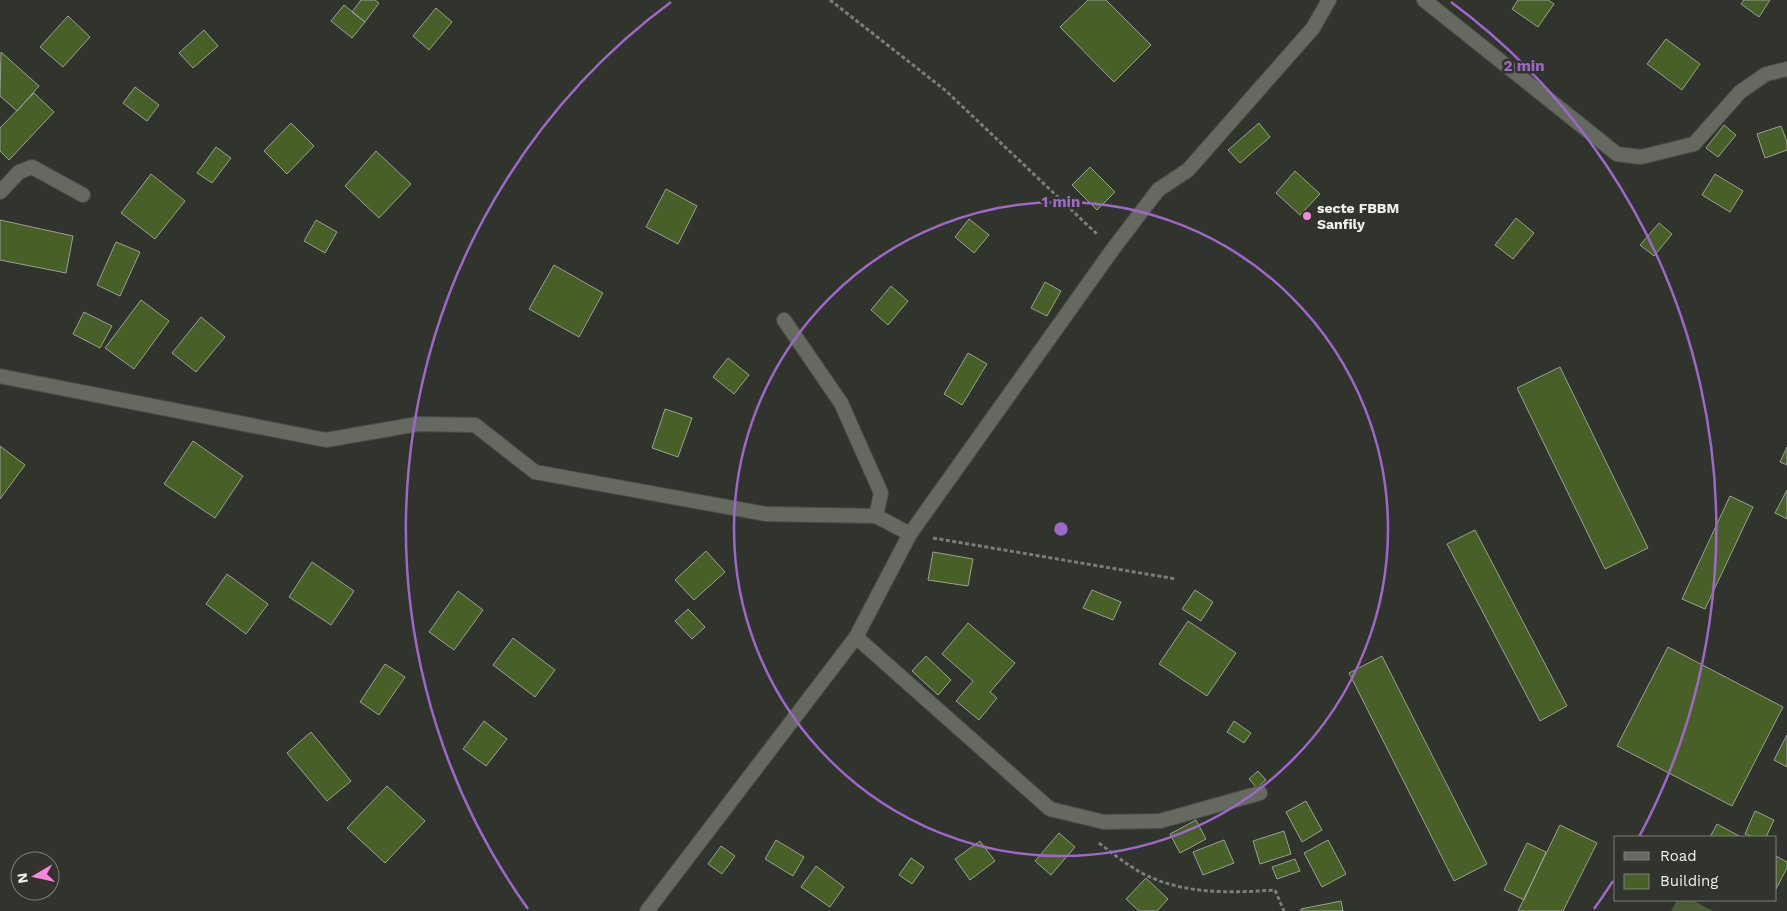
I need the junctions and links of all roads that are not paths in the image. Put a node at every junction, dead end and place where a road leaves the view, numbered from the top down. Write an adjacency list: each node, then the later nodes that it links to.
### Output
1 (1329, 0): 9 (street)
2 (1424, 0): 3 (street)
3 (1787, 69)
4 (3, 190): 5 (street)
5 (82, 195)
6 (784, 320): 8 (street)
7 (0, 376): 8 (street)
8 (876, 516): 9 (street)
9 (910, 534): 10 (street)
10 (856, 637): 11 (street); 12 (street)
11 (1260, 794)
12 (647, 911)

